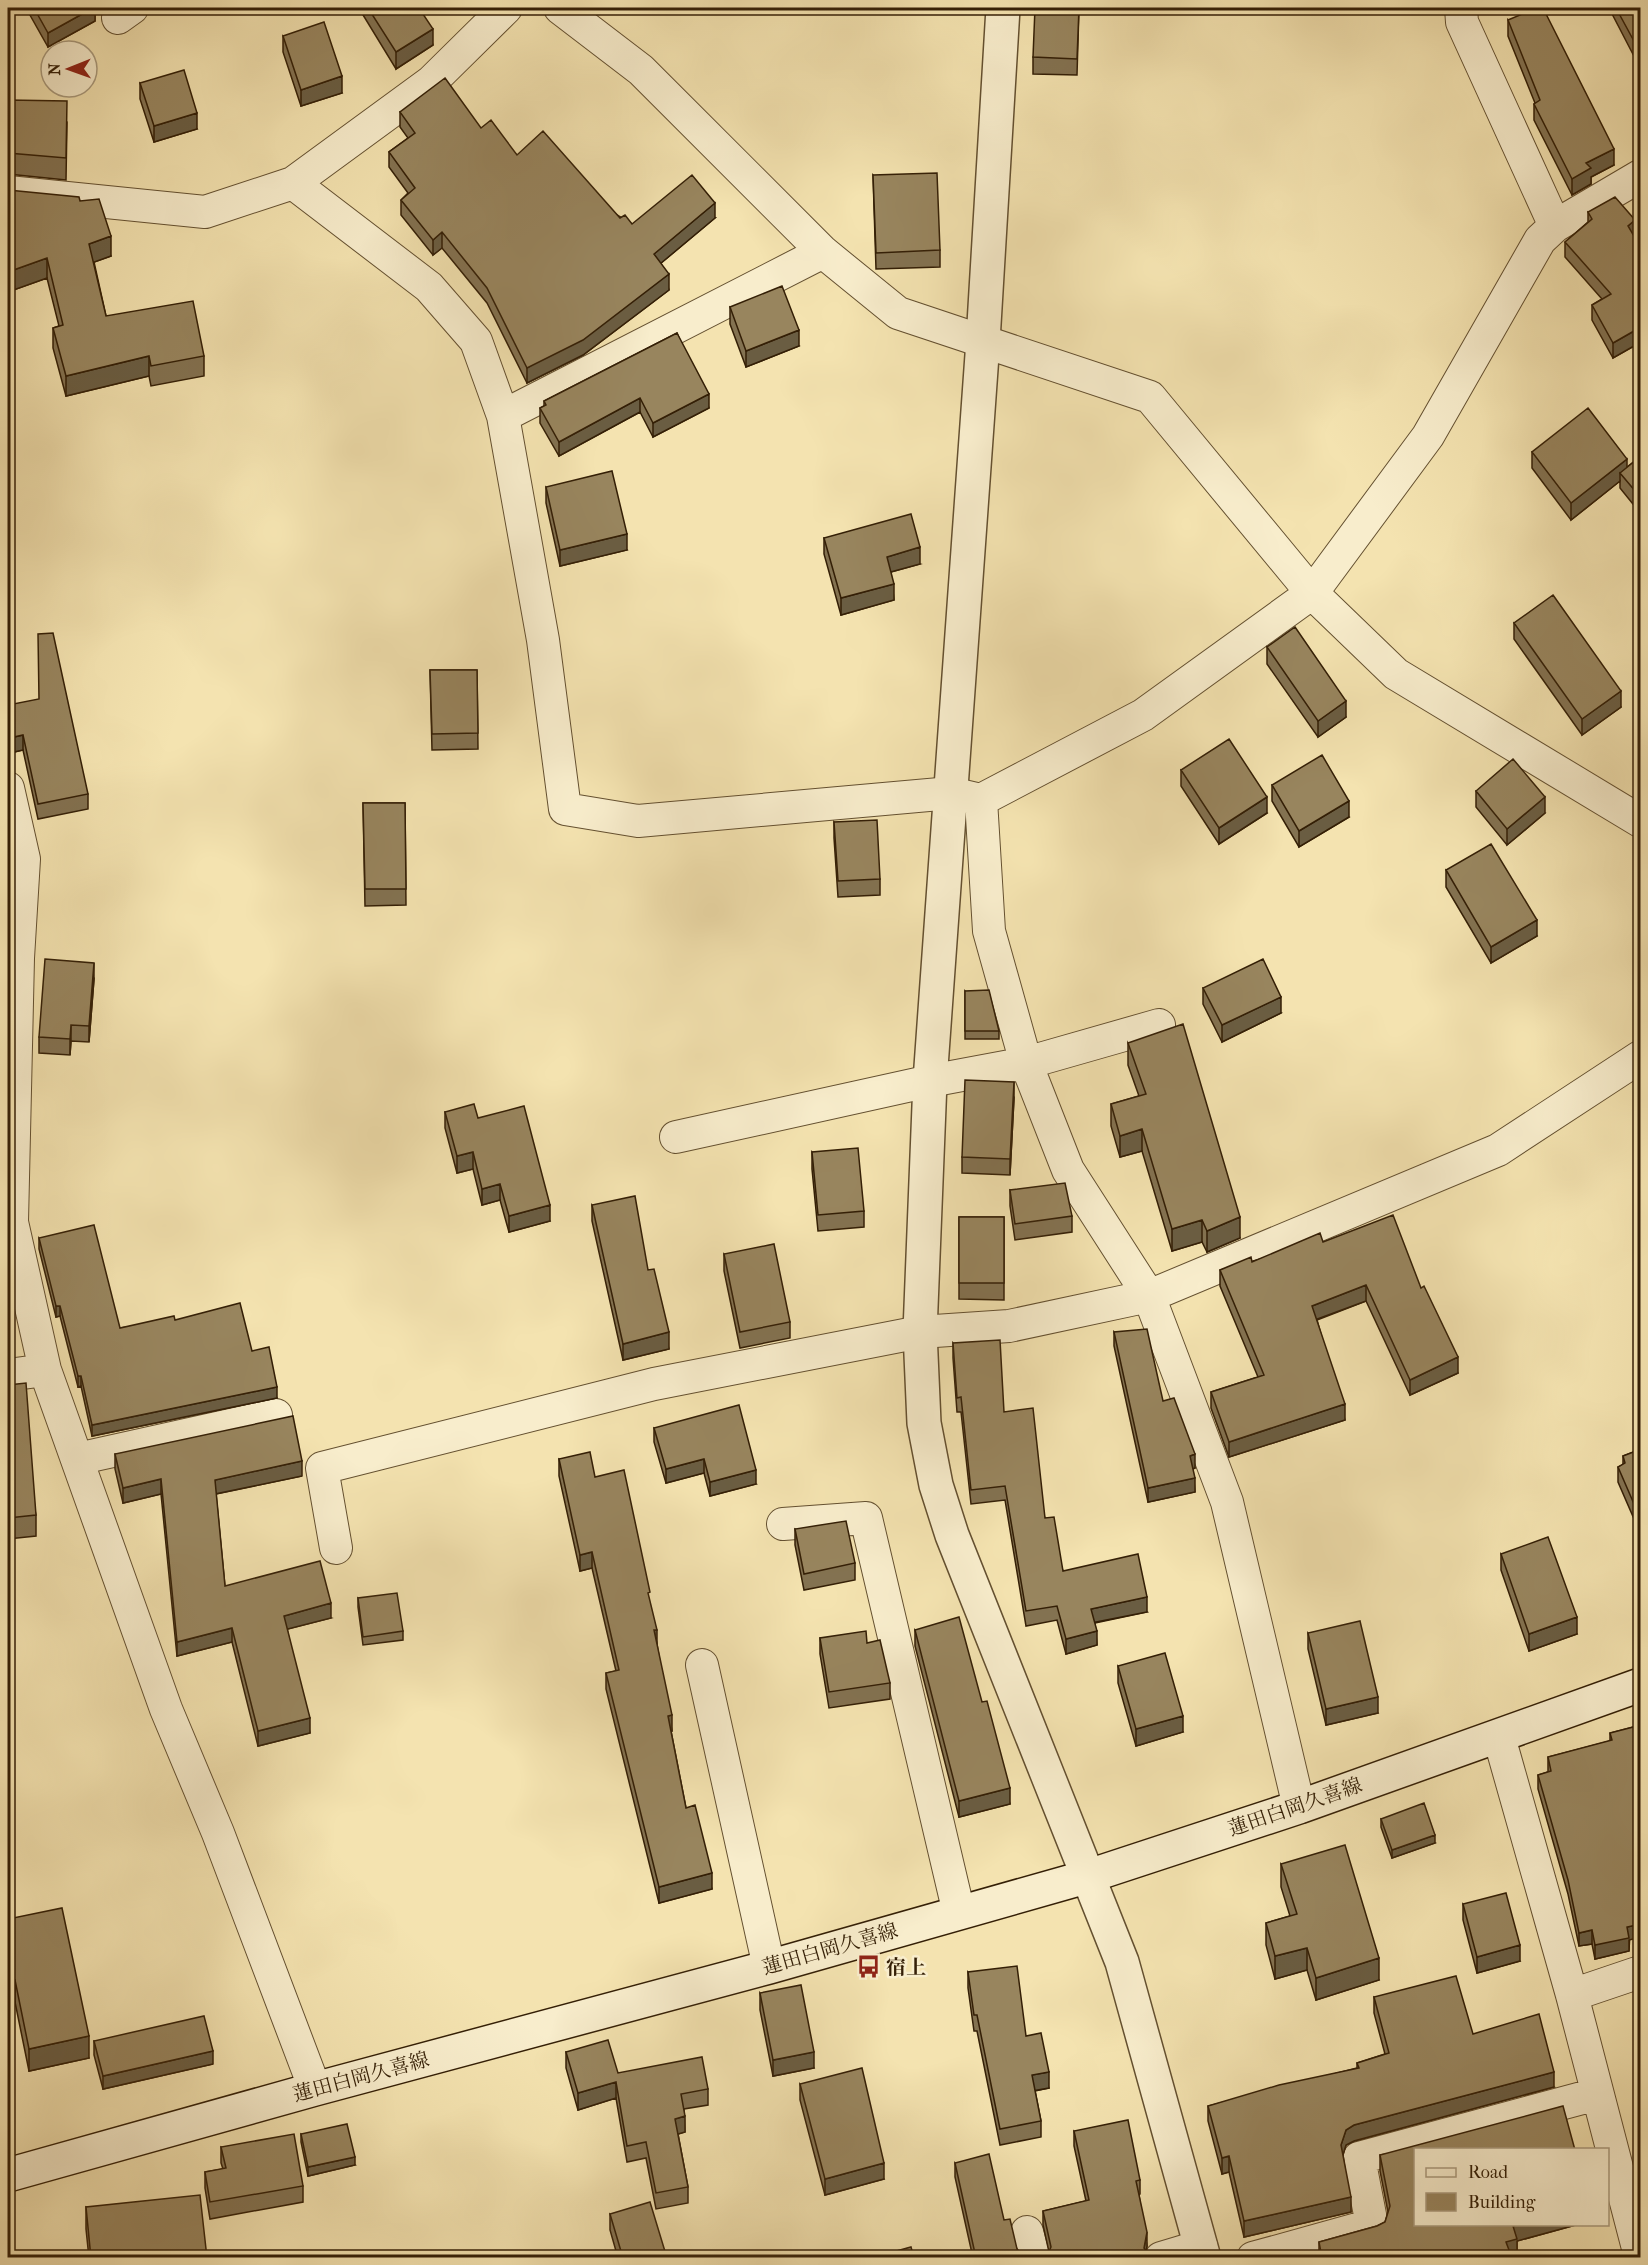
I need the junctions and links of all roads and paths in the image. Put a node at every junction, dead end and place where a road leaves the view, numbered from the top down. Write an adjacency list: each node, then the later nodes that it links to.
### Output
1 (506, 8): 6 (street)
2 (560, 8): 9 (street)
3 (1003, 8): 10 (street)
4 (1461, 8): 8 (street)
5 (1641, 176): 8 (street)
6 (293, 183): 7 (street); 11 (street)
7 (8, 192)
8 (1555, 226): 12 (street)
9 (823, 252): 10 (street); 11 (street)
10 (982, 341): 12 (street); 14 (street)
11 (503, 416): 14 (street)
12 (1312, 593): 14 (street); 15 (street)
13 (8, 788): 23 (street)
14 (966, 796): 18 (street); 19 (street)
15 (1641, 821)
16 (1159, 1025): 18 (street)
17 (1641, 1057): 21 (street)
18 (1026, 1063): 19 (street); 21 (street)
19 (930, 1081): 20 (street); 22 (street)
20 (676, 1137)
21 (1149, 1296): 22 (street); 32 (street)
22 (920, 1332): 28 (street); 33 (street)
23 (45, 1370): 24 (street); 26 (street)
24 (8, 1375)
25 (276, 1415): 26 (street)
26 (77, 1459): 38 (street)
27 (783, 1524): 34 (street)
28 (336, 1548)
29 (702, 1665): 35 (street)
30 (1641, 1684): 31 (street, 蓮田白岡久喜線)
31 (1499, 1737): 32 (street, 蓮田白岡久喜線); 37 (street)
32 (1299, 1807): 33 (street, 蓮田白岡久喜線)
33 (1086, 1876): 34 (street, 蓮田白岡久喜線); 42 (street)
34 (959, 1913): 35 (street, 蓮田白岡久喜線)
35 (769, 1967): 38 (street, 蓮田白岡久喜線)
36 (1641, 1972): 37 (street)
37 (1572, 1995): 39 (street)
38 (315, 2089): 40 (street, 蓮田白岡久喜線)
39 (1596, 2094): 41 (street); 45 (street)
40 (8, 2175)
41 (1637, 2224): 43 (street)
42 (1203, 2252): 44 (street)
43 (1641, 2256)
44 (1161, 2258)
45 (1253, 2258)

